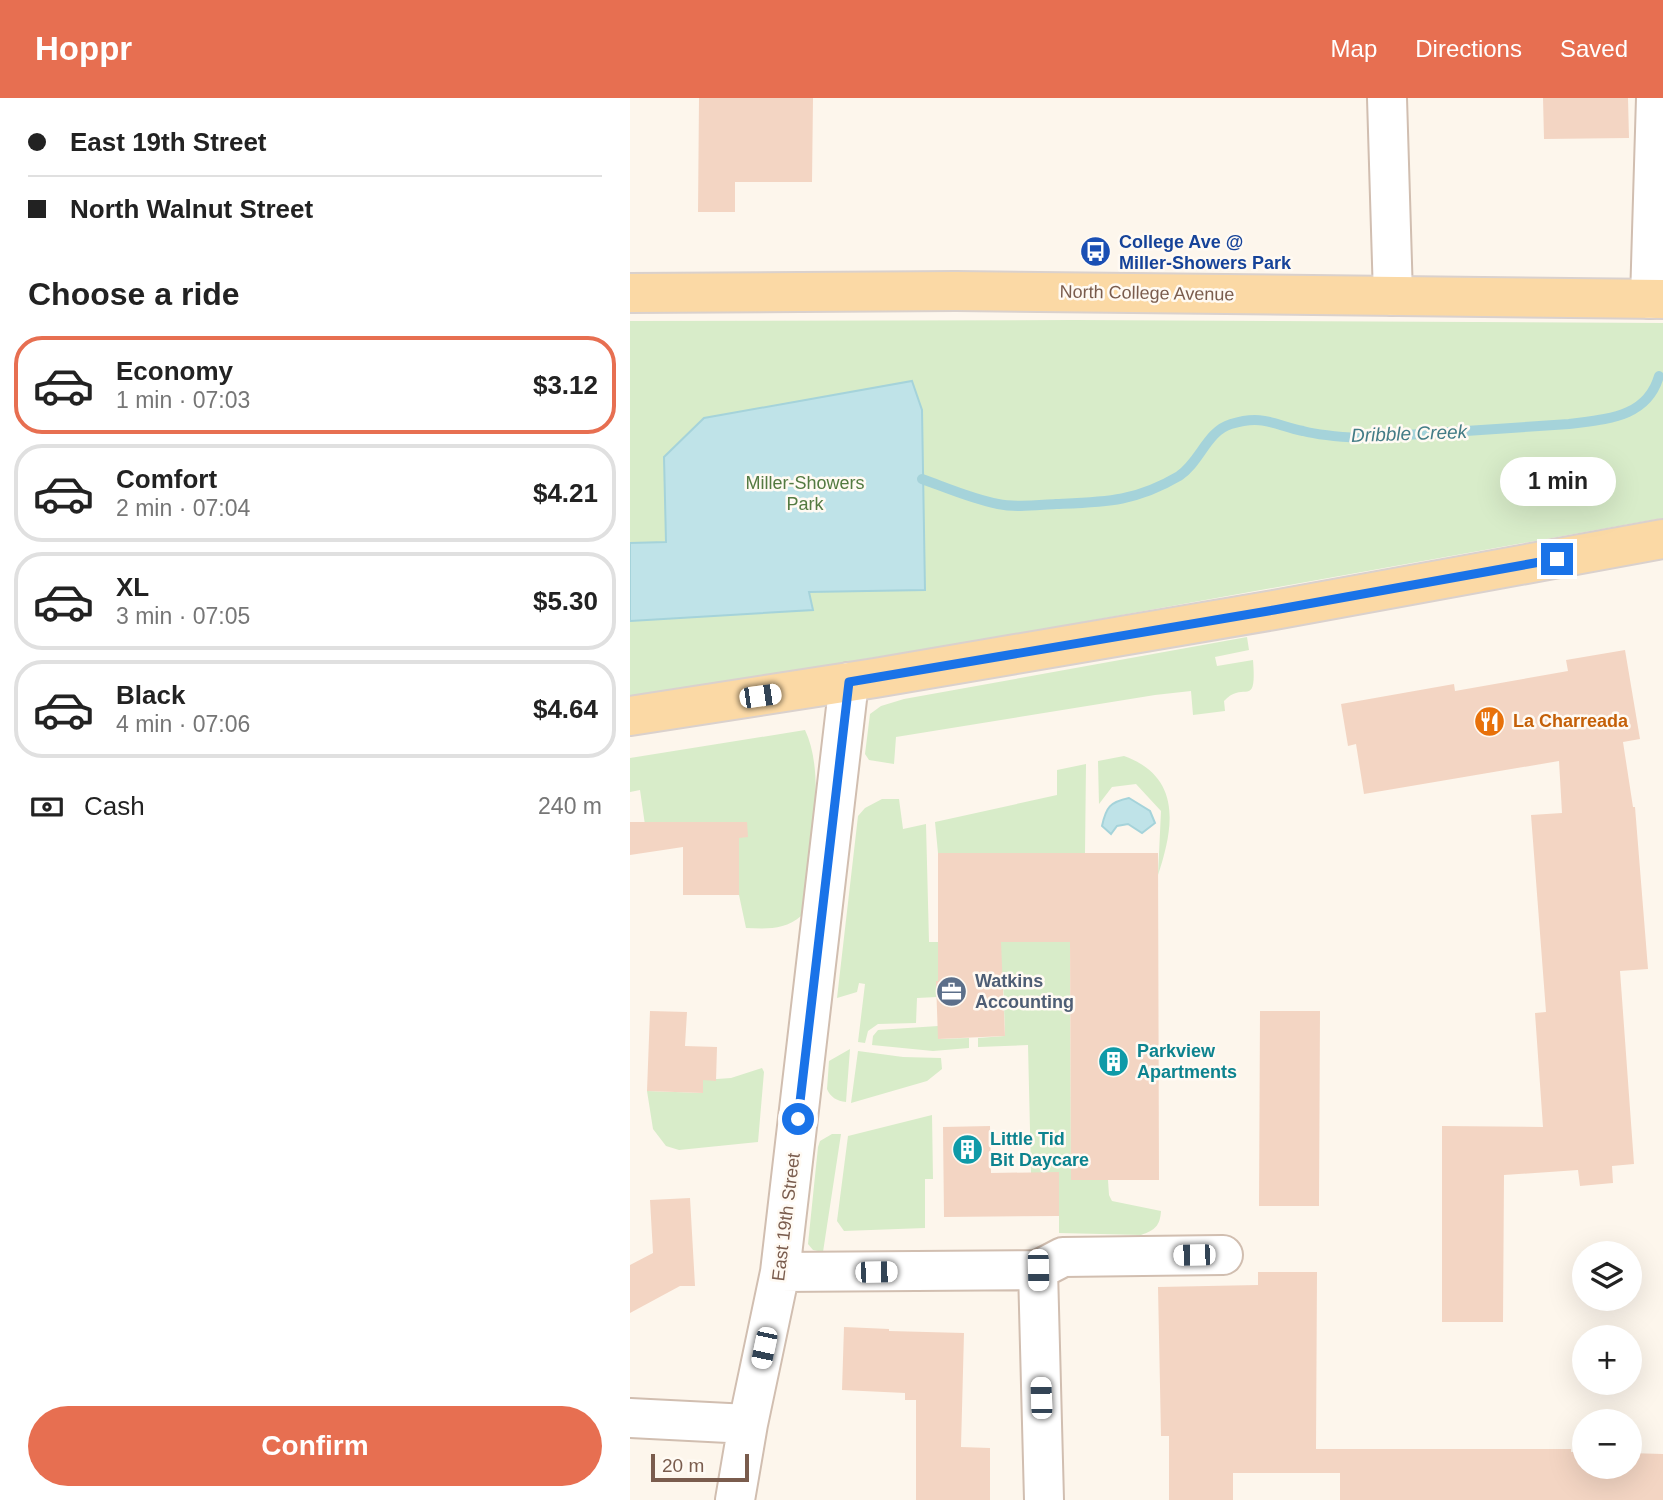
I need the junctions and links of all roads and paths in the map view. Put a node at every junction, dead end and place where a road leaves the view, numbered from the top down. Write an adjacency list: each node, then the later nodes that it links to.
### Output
1 (1387, 98): 4 (street)
2 (1656, 98): 5 (street)
3 (630, 293): 4 (main road, North College Avenue)
4 (1393, 296): 5 (main road, North College Avenue)
5 (1657, 299)
6 (1663, 539): 7 (main road)
7 (849, 682): 8 (main road); 11 (street, East 19th Street)
8 (630, 716)
9 (1223, 1255): 10 (street)
10 (1038, 1270): 11 (street); 15 (street)
11 (780, 1272): 13 (street, East 19th Street)
12 (630, 1418): 13 (street)
13 (748, 1424): 14 (street, East 19th Street)
14 (735, 1500)
15 (1045, 1500)

